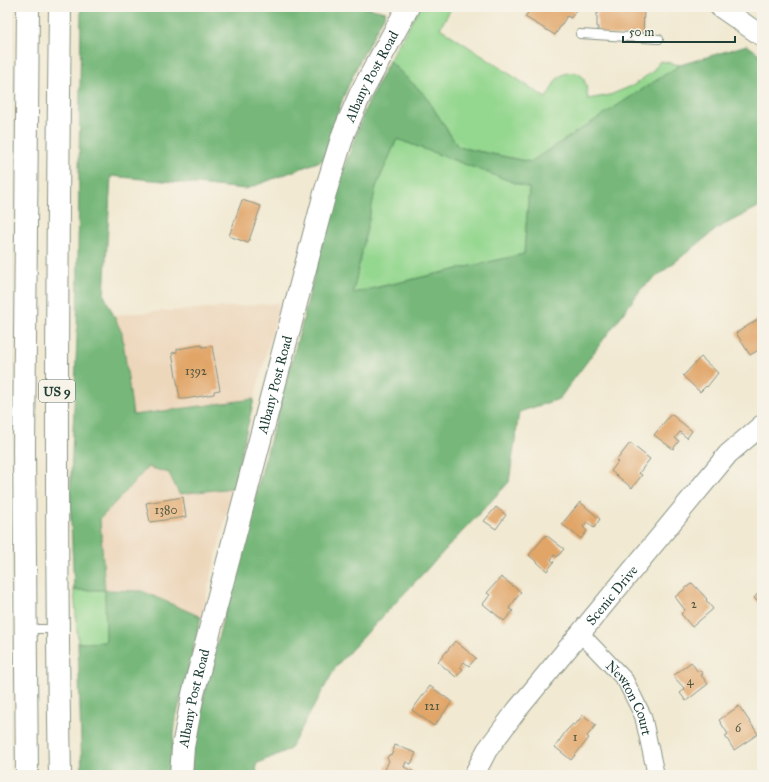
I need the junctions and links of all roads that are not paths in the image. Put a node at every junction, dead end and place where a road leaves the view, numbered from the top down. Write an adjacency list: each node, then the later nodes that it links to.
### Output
1 (28, 7): 10 (main road, US 9)
2 (60, 7): 9 (main road, US 9)
3 (408, 7): 14 (main road, Albany Post Road)
4 (726, 8): 6 (street)
5 (580, 34): 7 (lane)
6 (762, 36)
7 (659, 39)
8 (762, 424): 11 (street, Scenic Drive)
9 (58, 629): 10 (lane); 13 (main road, US 9)
10 (25, 630): 12 (main road, US 9)
11 (580, 633): 15 (street, Scenic Drive); 16 (street, Newton Court)
12 (27, 775)
13 (60, 775)
14 (181, 775)
15 (474, 775)
16 (656, 775)

